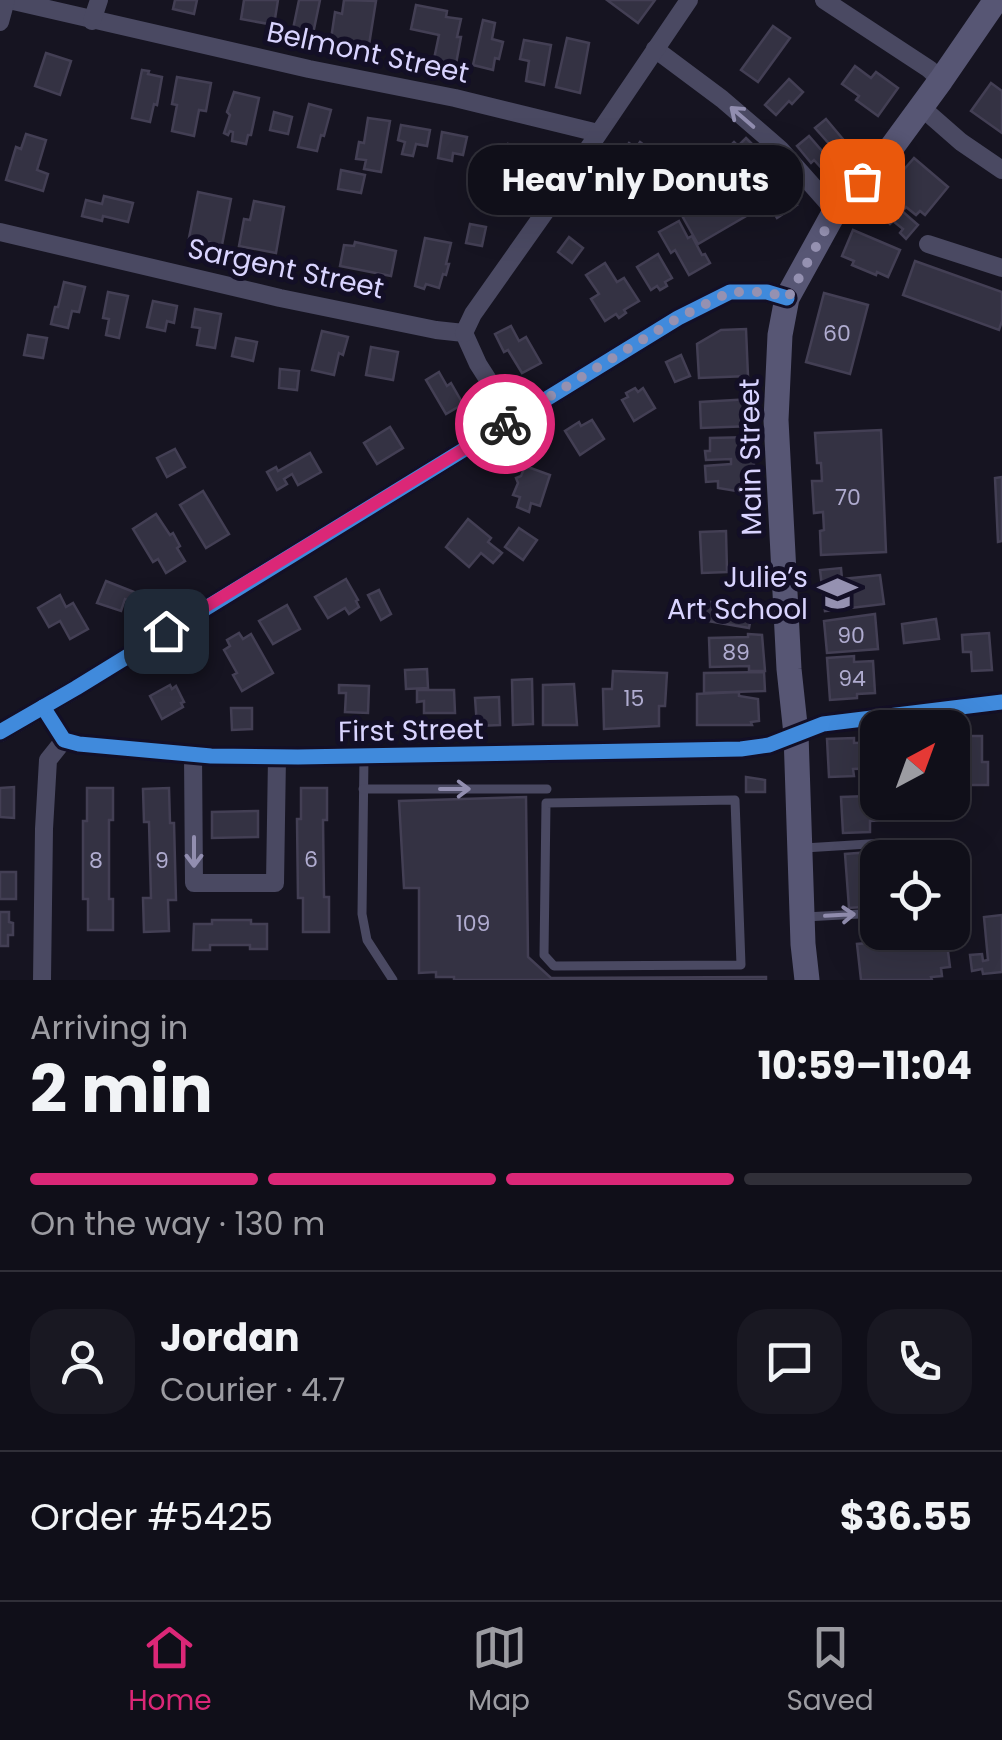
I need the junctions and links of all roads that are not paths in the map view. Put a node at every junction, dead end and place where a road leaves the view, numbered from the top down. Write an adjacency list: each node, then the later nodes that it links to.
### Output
1 (8, 0): 6 (street, Belmont Street); 7 (street)
2 (99, 0): 6 (street)
3 (688, 0): 8 (street)
4 (824, 0): 9 (street)
5 (996, 0): 9 (main road, Main Street)
6 (92, 21): 11 (street, Belmont Street)
7 (0, 22)
8 (655, 50): 11 (street); 13 (street, one-way to 8)
9 (941, 80): 10 (main road, Main Street)
10 (921, 107): 12 (street); 13 (main road, Main Street)
11 (598, 134): 18 (street)
12 (1002, 170)
13 (836, 210): 17 (main road, Main Street)
14 (0, 232): 18 (street, Sargent Street)
15 (928, 244): 16 (street)
16 (1002, 268)
17 (788, 298): 19 (street); 23 (main road, Main Street)
18 (464, 333): 19 (street)
19 (513, 419): 21 (street)
20 (1002, 702): 23 (street, First Street)
21 (43, 707): 22 (street); 24 (street)
22 (0, 732)
23 (796, 734): 26 (street, First Street); 32 (main road, Main Street)
24 (64, 740): 25 (street, First Street); 35 (street)
25 (193, 754): 27 (street, First Street); 27 (street, one-way to 27)
26 (364, 754): 27 (street, First Street); 28 (lane)
27 (277, 757)
28 (363, 789): 29 (lane, one-way to 29); 36 (lane)
29 (546, 789)
30 (736, 800): 30 (lane)
31 (860, 844): 32 (lane)
32 (799, 848): 34 (main road, Main Street)
33 (860, 914): 34 (lane, one-way to 33)
34 (802, 917): 37 (main road, Main Street)
35 (42, 980)
36 (393, 980)
37 (808, 980)

